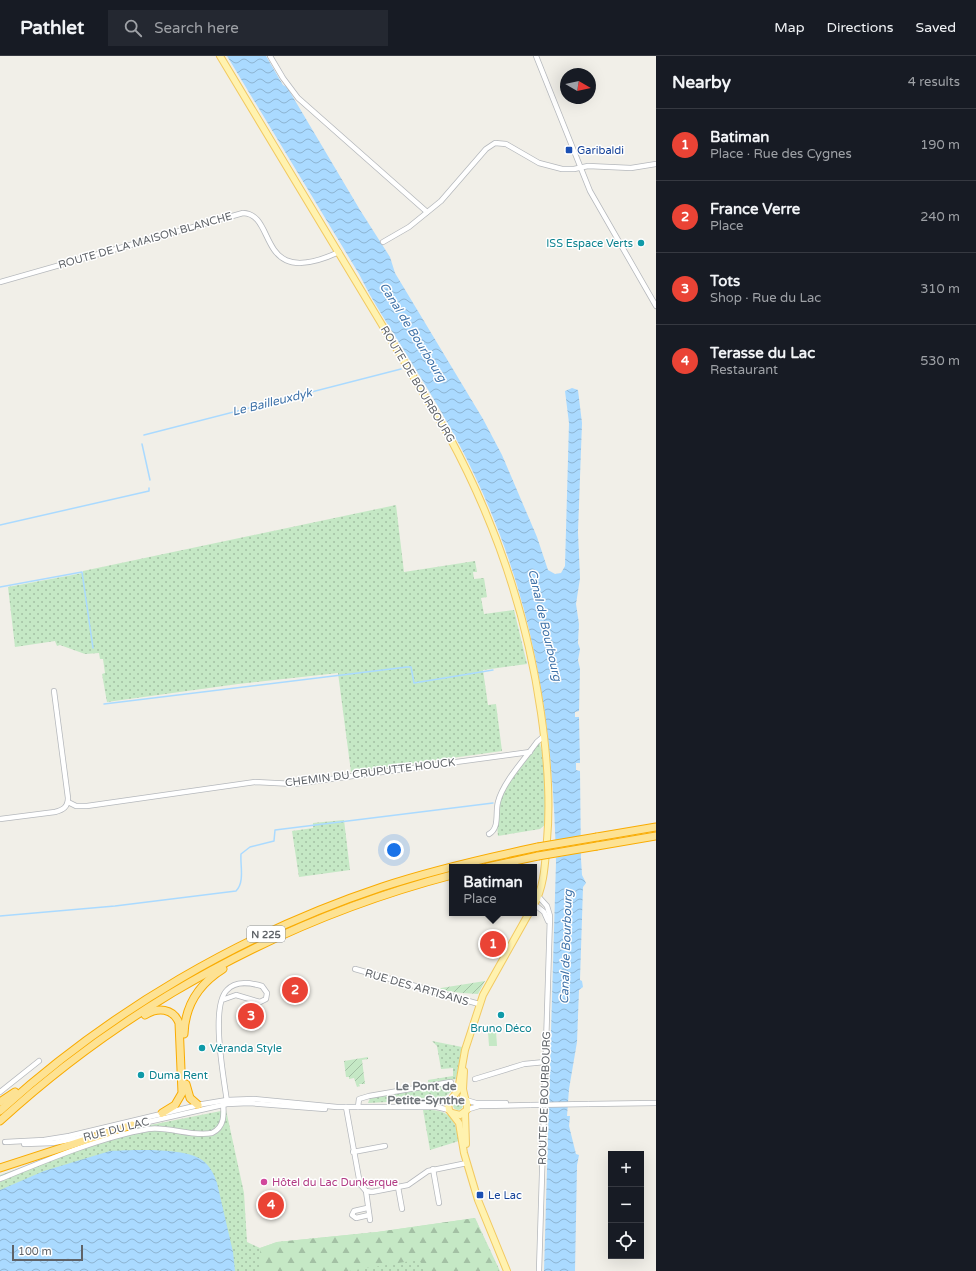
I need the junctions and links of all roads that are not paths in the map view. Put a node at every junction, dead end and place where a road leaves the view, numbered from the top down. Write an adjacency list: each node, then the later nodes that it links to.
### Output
1 (220, 56): 8 (main road, ROUTE DE BOURBOURG)
2 (270, 56): 6 (street)
3 (536, 56): 5 (street)
4 (656, 164): 5 (street)
5 (580, 168): 6 (street); 10 (street)
6 (427, 212): 7 (street)
7 (383, 242)
8 (339, 252): 9 (street, ROUTE DE LA MAISON BLANCHE); 12 (main road, ROUTE DE BOURBOURG)
9 (0, 282)
10 (656, 306)
11 (54, 691): 14 (street)
12 (544, 739): 13 (street); 23 (main road, ROUTE DE BOURBOURG)
13 (530, 752): 14 (street, CHEMIN DU CRUPUTTE HOUCK); 17 (street)
14 (68, 802): 15 (street)
15 (0, 819)
16 (656, 827): 19 (highway, N 225, bridge)
17 (489, 834)
18 (656, 836): 20 (highway, bridge)
19 (462, 864)
20 (501, 864)
21 (449, 867): 35 (highway, N 225, bridge)
22 (449, 876): 27 (highway, N 225)
23 (538, 896): 26 (street, ROUTE DE BOURBOURG)
24 (537, 907): 26 (street)
25 (527, 916): 30 (main road)
26 (549, 925): 34 (street, ROUTE DE BOURBOURG)
27 (279, 937): 32 (highway, N 225); 38 (highway)
28 (355, 969): 30 (street, RUE DES ARTISANS)
29 (222, 1000): 29 (street); 43 (street)
30 (479, 1004): 31 (main road)
31 (475, 1016): 40 (main road); 41 (main road)
32 (75, 1059): 54 (highway); 55 (highway, N 225)
33 (39, 1061): 39 (street)
34 (545, 1062): 36 (street); 70 (street, ROUTE DE BOURBOURG)
35 (46, 1071): 42 (highway); 51 (highway, N 225)
36 (475, 1079)
37 (451, 1082): 49 (street)
38 (186, 1084): 45 (highway); 50 (highway)
39 (0, 1092)
40 (451, 1098): 41 (main road); 47 (street, RUE DU LAC); 53 (main road)
41 (466, 1099): 46 (street); 52 (main road)
42 (0, 1102)
43 (225, 1102): 45 (street, RUE DU LAC); 48 (street, RUE DU LAC); 54 (street, RUE DU LAC); 63 (street)
44 (656, 1103): 46 (street, bridge)
45 (198, 1105): 50 (street, RUE DU LAC)
46 (531, 1105): 52 (street)
47 (381, 1106): 49 (street, RUE DU LAC); 53 (street, RUE DU LAC)
48 (346, 1107): 49 (street, RUE DU LAC); 59 (street)
49 (358, 1107)
50 (177, 1110): 54 (street, RUE DU LAC)
51 (0, 1111)
52 (466, 1111): 53 (main road); 60 (main road)
53 (451, 1112): 60 (main road)
54 (163, 1115): 56 (street, RUE DU LAC); 57 (street, RUE DU LAC)
55 (0, 1121)
56 (132, 1125): 57 (street, RUE DU LAC); 61 (highway)
57 (2, 1142)
58 (385, 1146): 59 (street)
59 (353, 1152): 65 (street)
60 (467, 1163): 62 (street); 69 (main road)
61 (0, 1168)
62 (433, 1169): 64 (street); 66 (street)
63 (0, 1179)
64 (398, 1187): 65 (street); 68 (street)
65 (366, 1191): 67 (street)
66 (440, 1203)
67 (367, 1208): 67 (street)
68 (402, 1209)
69 (507, 1271)
70 (539, 1271)

